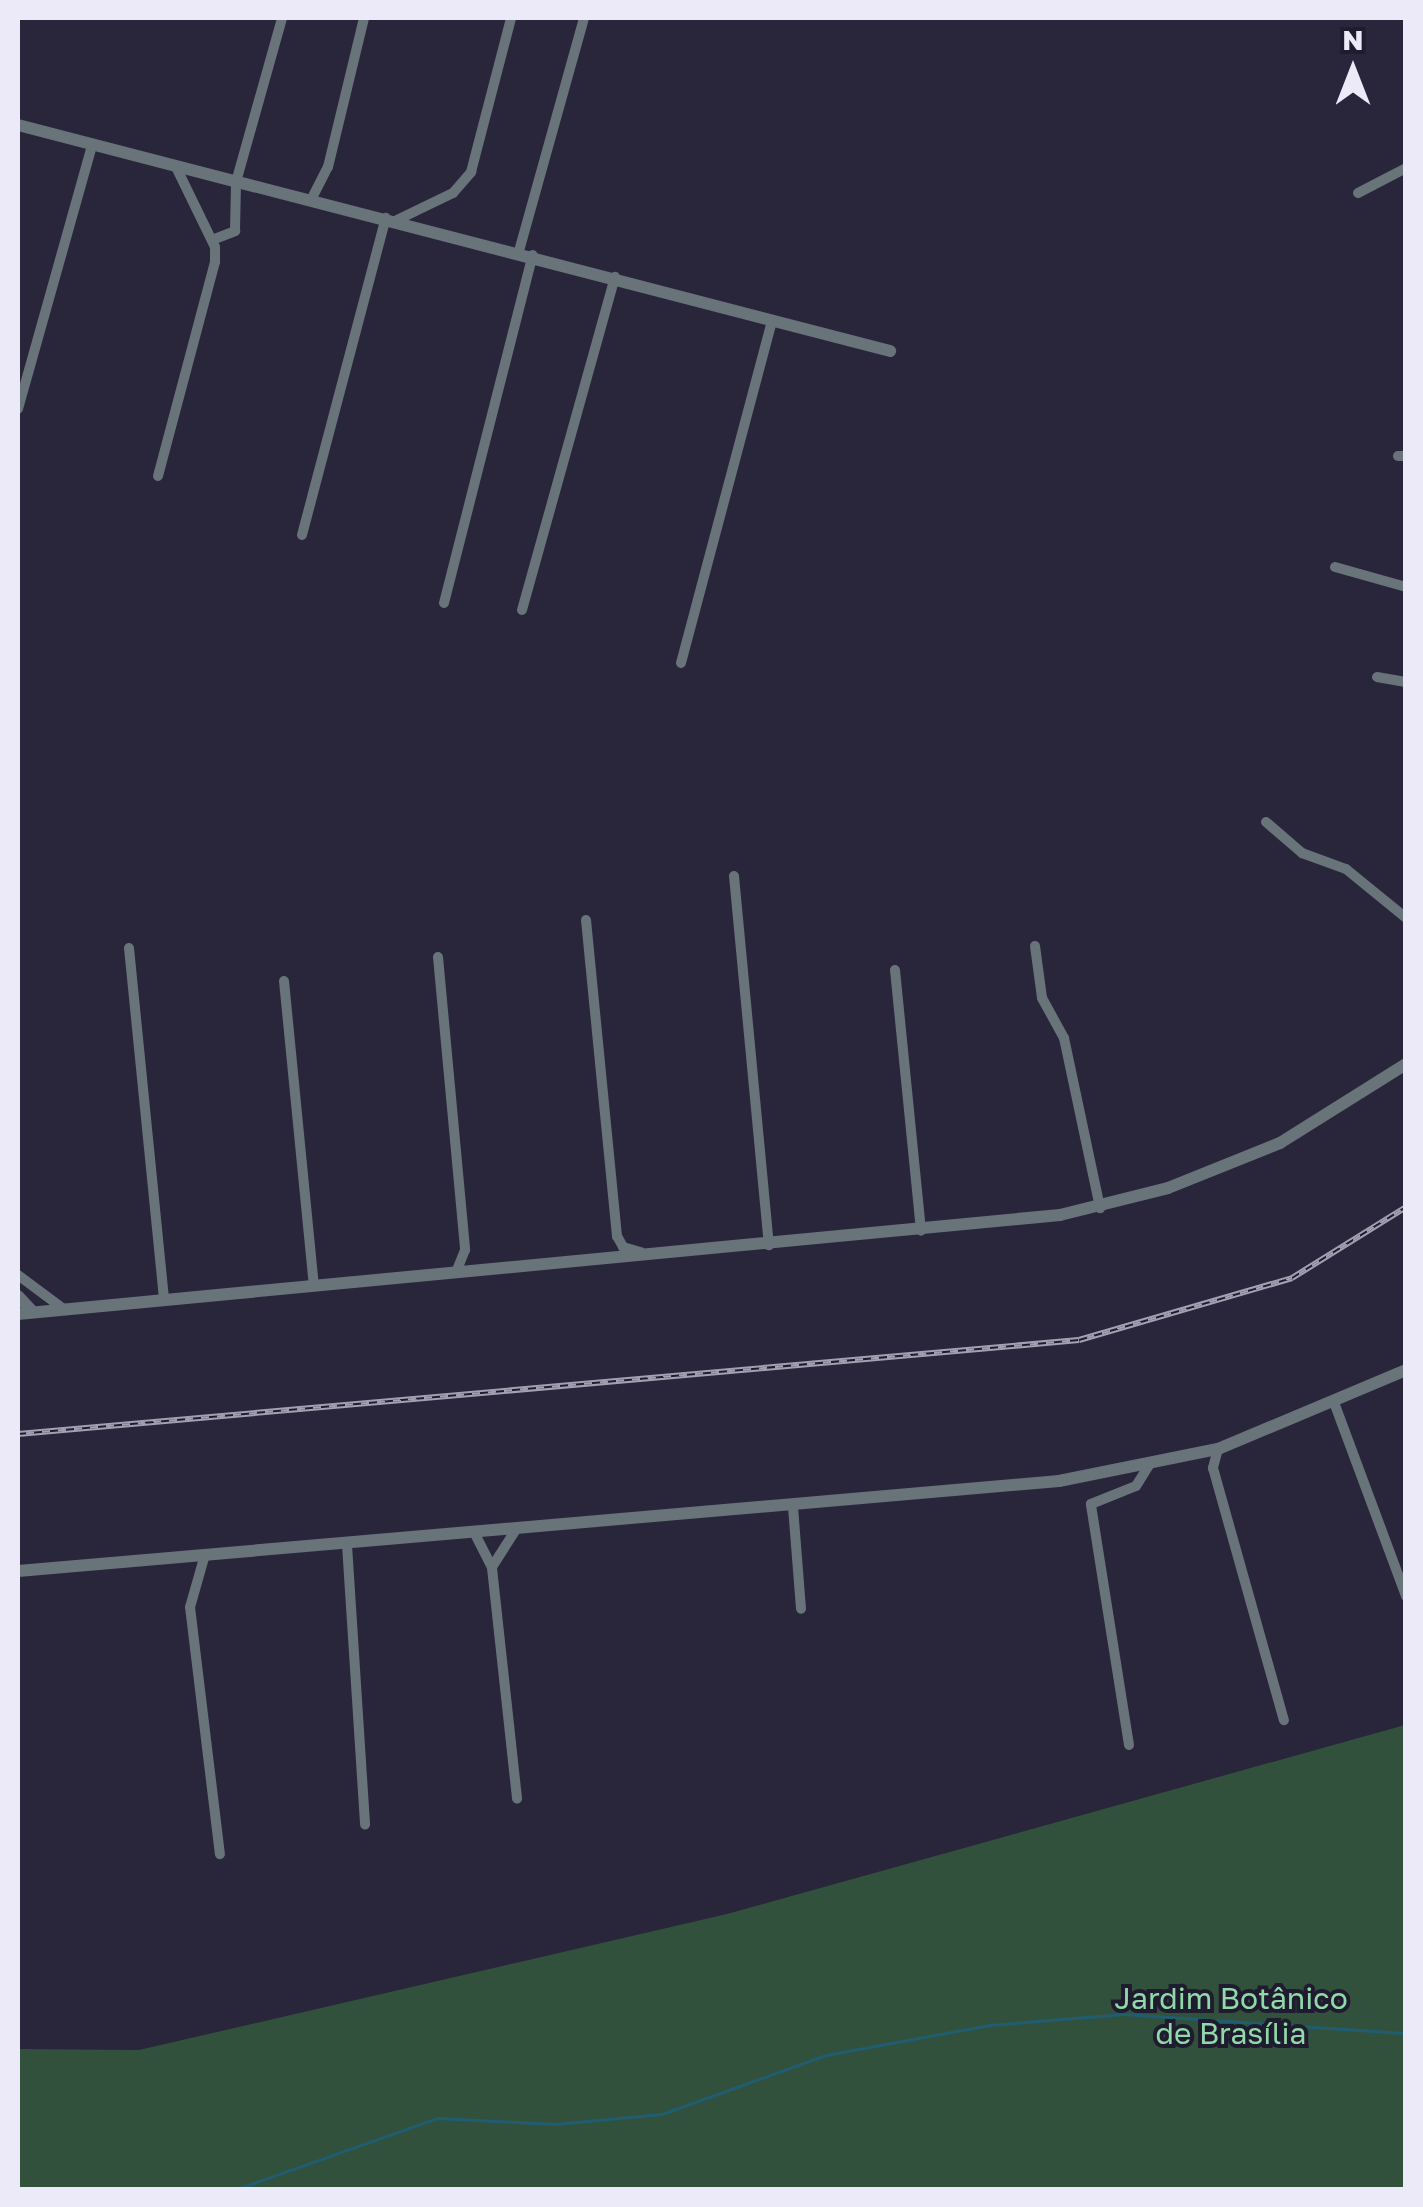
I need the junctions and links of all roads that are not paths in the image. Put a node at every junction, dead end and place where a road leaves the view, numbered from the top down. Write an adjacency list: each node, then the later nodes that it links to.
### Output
1 (282, 18): 9 (street)
2 (364, 18): 11 (street)
3 (511, 18): 12 (street)
4 (584, 18): 14 (street)
5 (18, 126): 6 (street)
6 (92, 145): 8 (street); 18 (street)
7 (1406, 168): 10 (street)
8 (177, 169): 9 (street); 13 (street)
9 (236, 182): 11 (street); 13 (street)
10 (1358, 193)
11 (310, 200): 12 (street)
12 (392, 219): 14 (street); 20 (street)
13 (212, 240): 19 (street)
14 (526, 253): 15 (street); 23 (street)
15 (615, 277): 16 (street); 24 (street)
16 (772, 321): 17 (street); 25 (street)
17 (890, 351)
18 (18, 409)
19 (158, 476)
20 (302, 535)
21 (1334, 566): 22 (street)
22 (1406, 587)
23 (444, 602)
24 (522, 610)
25 (682, 663)
26 (1376, 676): 27 (street)
27 (1406, 682)
28 (1266, 822): 30 (street)
29 (734, 876): 40 (street)
30 (1406, 918)
31 (586, 920): 42 (street)
32 (1035, 946): 38 (street)
33 (129, 948): 48 (street)
34 (438, 957): 41 (street)
35 (895, 970): 39 (street)
36 (284, 981): 46 (street)
37 (1406, 1064): 38 (street)
38 (1100, 1208): 39 (street)
39 (921, 1231): 40 (street)
40 (769, 1245): 42 (street)
41 (465, 1250): 43 (street); 44 (street)
42 (653, 1254): 43 (street)
43 (482, 1270): 44 (street)
44 (456, 1272): 46 (street)
45 (18, 1275): 49 (street)
46 (314, 1286): 48 (street)
47 (18, 1296): 50 (street)
48 (164, 1300): 49 (street)
49 (66, 1310): 50 (street)
50 (33, 1312): 51 (street)
51 (18, 1314)
52 (1406, 1370): 53 (street)
53 (1335, 1404): 54 (street); 65 (street)
54 (1218, 1449): 55 (street); 57 (street)
55 (1196, 1455): 56 (street); 57 (street)
56 (1149, 1466): 58 (street); 68 (street)
57 (1213, 1468): 67 (street)
58 (794, 1507): 59 (street); 66 (street)
59 (515, 1531): 60 (street); 63 (street)
60 (476, 1534): 61 (street); 63 (street)
61 (347, 1545): 62 (street); 70 (street)
62 (204, 1558): 64 (street); 71 (street)
63 (492, 1568): 69 (street)
64 (18, 1571)
65 (1406, 1596)
66 (801, 1609)
67 (1284, 1720)
68 (1129, 1746)
69 (517, 1799)
70 (365, 1824)
71 (220, 1854)

